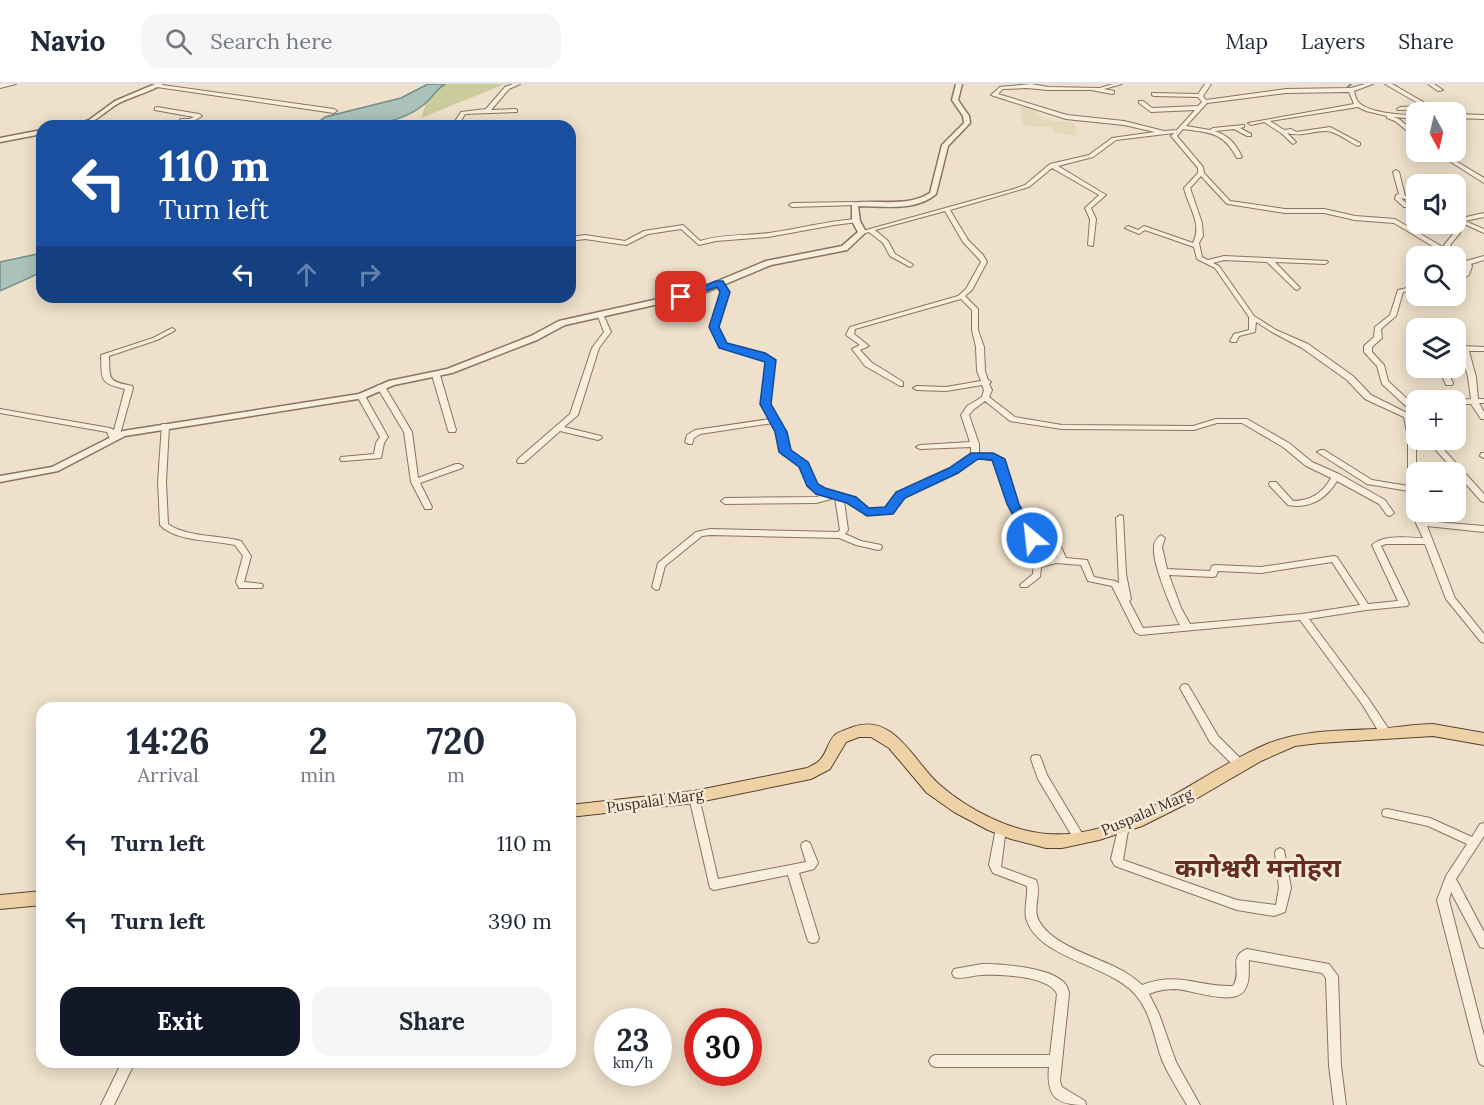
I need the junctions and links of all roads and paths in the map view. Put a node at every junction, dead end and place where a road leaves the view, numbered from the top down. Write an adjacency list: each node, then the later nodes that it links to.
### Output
1 (12, 84): 11 (street)
2 (517, 84): 25 (street)
3 (959, 84): 55 (street)
4 (1119, 84): 12 (street)
5 (1208, 84): 17 (street)
6 (1370, 84): 13 (street)
7 (1388, 84): 23 (street)
8 (1431, 84): 14 (street)
9 (159, 85): 24 (street); 30 (street)
10 (1027, 85): 12 (street); 40 (street)
11 (0, 86)
12 (1102, 88): 15 (street)
13 (1351, 90): 19 (street); 20 (street)
14 (1440, 90)
15 (1112, 92)
16 (1154, 94): 17 (street)
17 (1200, 96): 19 (street)
18 (1141, 102): 21 (street)
19 (1205, 102): 21 (street)
20 (1362, 106): 27 (street); 33 (street); 37 (street)
21 (1199, 108): 38 (street)
22 (157, 109): 31 (street)
23 (1400, 109)
24 (334, 111)
25 (487, 111): 26 (street); 32 (street)
26 (515, 111)
27 (1406, 116)
28 (1466, 116): 29 (street)
29 (1484, 117)
30 (94, 120)
31 (192, 120)
32 (459, 120)
33 (1266, 121): 34 (street); 41 (street)
34 (1251, 123)
35 (1242, 126): 36 (street)
36 (1235, 127): 39 (street); 43 (street)
37 (1406, 128)
38 (1178, 129): 39 (street); 40 (street); 51 (street)
39 (1213, 130): 47 (street)
40 (1162, 132): 49 (street)
41 (1283, 132): 45 (street); 46 (street)
42 (36, 133): 44 (street)
43 (1249, 135)
44 (0, 140)
45 (1293, 142)
46 (1358, 144)
47 (1239, 157)
48 (1453, 162): 52 (street)
49 (1052, 165): 58 (street); 68 (street)
50 (1396, 172): 53 (street)
51 (1201, 173): 69 (street); 70 (street)
52 (1484, 181)
53 (1402, 195): 54 (street); 57 (street)
54 (1406, 196)
55 (854, 204): 56 (street); 61 (street)
56 (792, 205)
57 (1406, 206)
58 (947, 210): 64 (street); 83 (street)
59 (1484, 215): 60 (street)
60 (1466, 218)
61 (856, 221): 64 (street); 67 (street)
62 (1466, 223): 65 (street)
63 (1128, 228): 69 (street)
64 (866, 231): 77 (street); 80 (street)
65 (1484, 231)
66 (1456, 234): 71 (street)
67 (576, 238)
68 (1090, 245)
69 (1197, 246): 74 (street)
70 (1436, 246)
71 (1448, 246)
72 (1484, 258): 78 (street)
73 (1269, 260): 74 (street); 75 (street); 81 (street)
74 (1207, 262): 85 (street)
75 (1325, 262)
76 (1466, 264): 78 (street)
77 (910, 265)
78 (1469, 266): 79 (street)
79 (1466, 275)
80 (719, 283): 84 (street); 106 (street)
81 (1297, 288)
82 (1406, 290): 99 (street)
83 (961, 297): 92 (street); 94 (street)
84 (600, 314): 90 (street); 108 (street)
85 (1252, 317): 87 (street); 104 (street)
86 (172, 330): 110 (street)
87 (1234, 341)
88 (1466, 348): 89 (street); 101 (street)
89 (1484, 349)
90 (435, 375): 95 (street); 109 (street)
91 (1447, 378): 93 (street)
92 (987, 382): 96 (street); 98 (street)
93 (1449, 383)
94 (900, 384)
95 (381, 387): 97 (street); 123 (street)
96 (917, 388)
97 (361, 396): 107 (street); 118 (street)
98 (985, 398): 113 (street); 121 (street)
99 (1406, 400)
100 (1466, 401): 101 (street)
101 (1474, 401): 102 (street); 105 (street)
102 (1484, 401)
103 (0, 411): 110 (street)
104 (1406, 416)
105 (1484, 417)
106 (773, 421): 112 (street); 126 (street)
107 (165, 426): 110 (street); 141 (street)
108 (561, 429): 111 (street); 119 (street)
109 (452, 430)
110 (115, 437): 122 (street)
111 (598, 438)
112 (689, 442)
113 (975, 444): 114 (street); 117 (street)
114 (920, 447)
115 (1440, 450): 127 (street)
116 (1321, 452): 125 (street)
117 (975, 455): 126 (street); 138 (street)
118 (344, 459)
119 (521, 461)
120 (459, 466): 123 (street)
121 (1336, 476): 124 (street); 130 (street)
122 (0, 479)
123 (415, 482): 129 (street)
124 (1273, 484)
125 (1406, 488)
126 (837, 497): 128 (street); 134 (street)
127 (1484, 499)
128 (725, 501)
129 (428, 507)
130 (1390, 513)
131 (1120, 518): 144 (street)
132 (1420, 523): 133 (street); 136 (street)
133 (1484, 529)
134 (840, 535): 137 (street); 142 (street)
135 (1161, 538): 139 (street)
136 (1429, 541): 143 (street); 147 (street)
137 (878, 547)
138 (1063, 560): 140 (street); 144 (street)
139 (1163, 572): 143 (street); 146 (street)
140 (1024, 585)
141 (259, 586)
142 (656, 587)
143 (1366, 606): 145 (street)
144 (1128, 607): 146 (street)
145 (1302, 617): 146 (street); 149 (street)
146 (1186, 626)
147 (1484, 640)
148 (1185, 688): 152 (street)
149 (1386, 734): 150 (main road, Puspalal Marg); 152 (main road, Puspalal Marg)
150 (1484, 739)
151 (1036, 759): 159 (street)
152 (1240, 765): 156 (main road, Puspalal Marg)
153 (694, 797): 154 (main road, Puspalal Marg); 158 (main road, Puspalal Marg); 163 (street)
154 (576, 810)
155 (1387, 813): 160 (street)
156 (1124, 825): 159 (main road, Puspalal Marg); 162 (street)
157 (1484, 827): 160 (street)
158 (1001, 828): 159 (main road, Puspalal Marg); 170 (street)
159 (1079, 838)
160 (1473, 842): 164 (street)
161 (806, 846): 163 (street)
162 (1280, 854)
163 (792, 869): 167 (street)
164 (1450, 879): 168 (street); 172 (street)
165 (36, 899): 166 (main road)
166 (0, 902)
167 (813, 938)
168 (1484, 943)
169 (958, 973): 171 (street)
170 (1141, 991): 177 (street); 178 (street)
171 (1056, 1060): 173 (street); 176 (street)
172 (1484, 1060)
173 (935, 1061)
174 (126, 1068): 175 (street)
175 (107, 1105)
176 (1080, 1105)
177 (1194, 1105)
178 (1340, 1105)

